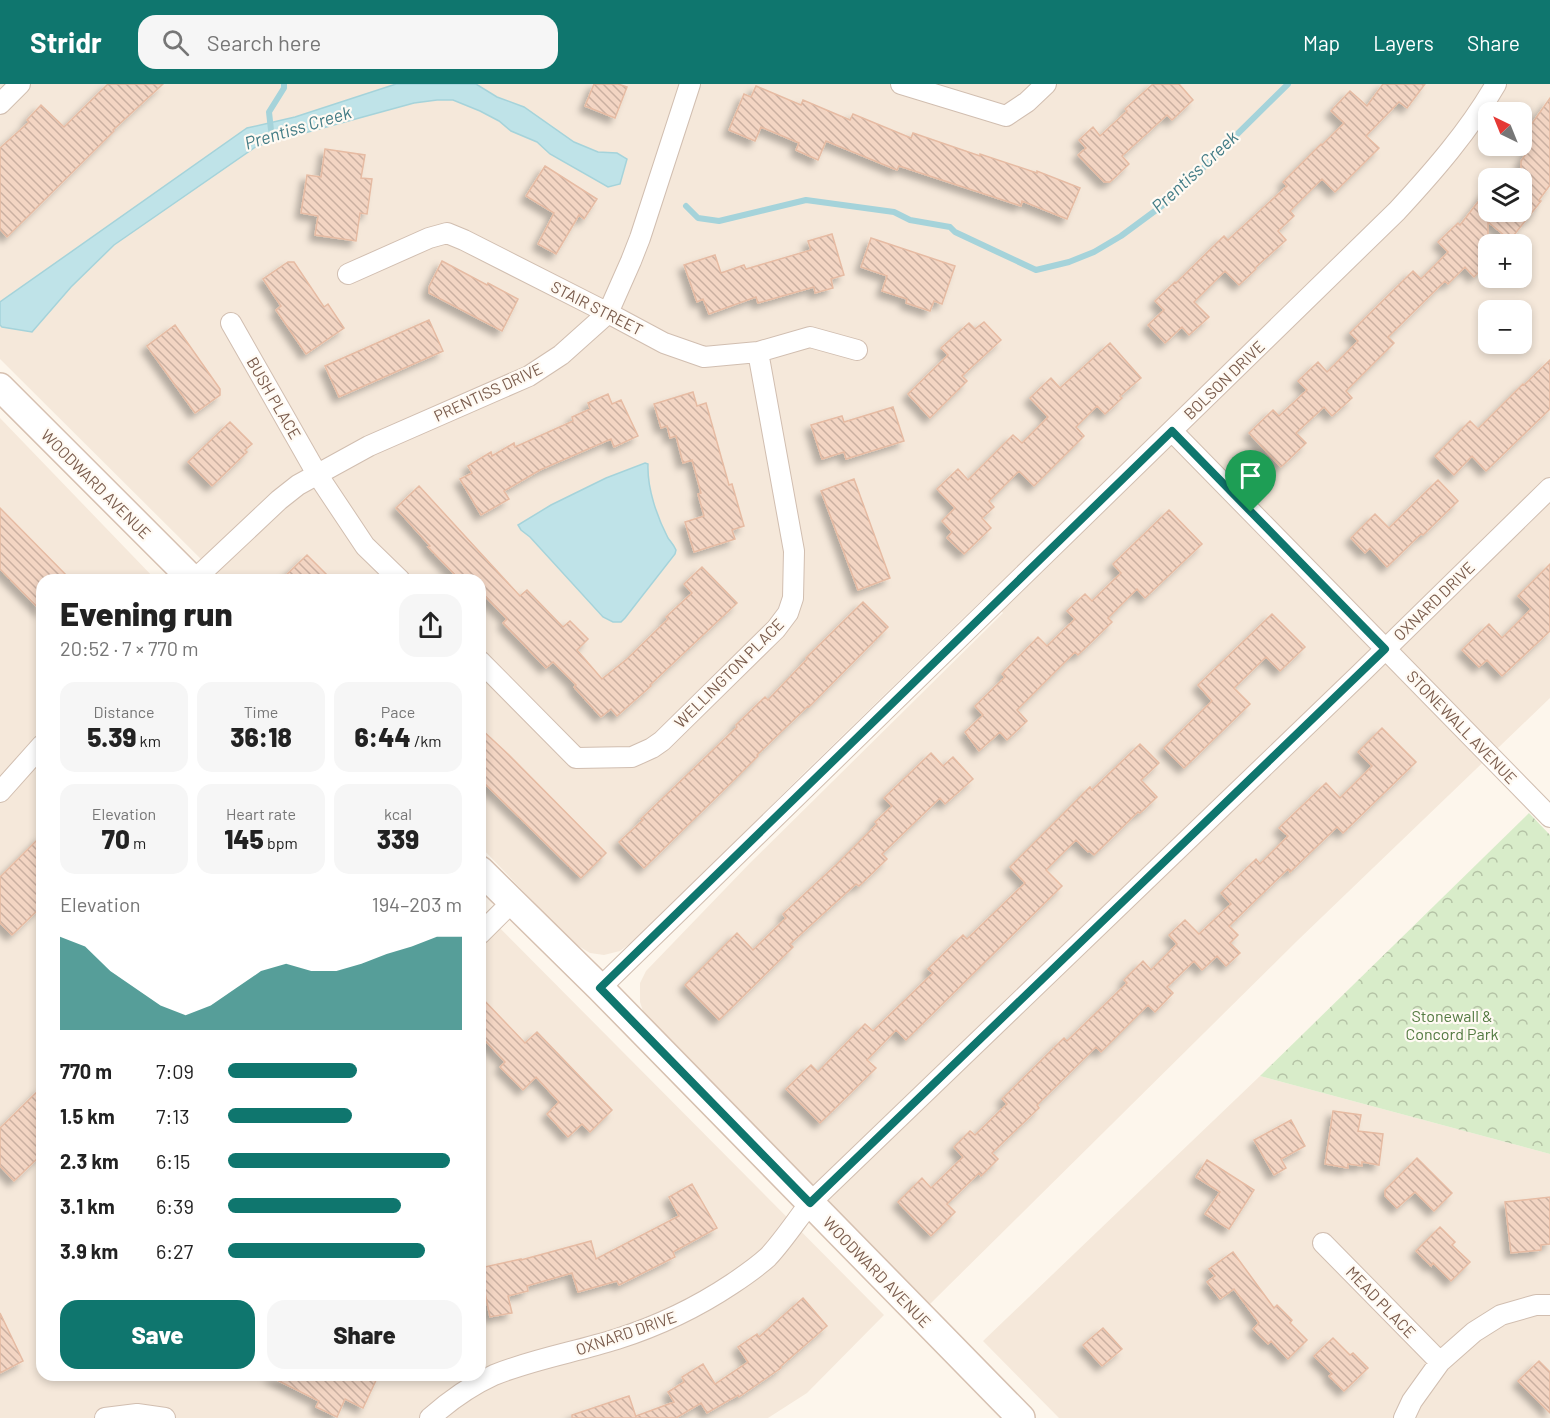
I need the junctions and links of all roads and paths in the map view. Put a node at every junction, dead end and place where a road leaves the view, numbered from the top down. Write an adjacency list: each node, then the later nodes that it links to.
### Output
1 (20, 84): 6 (street)
2 (690, 84): 8 (street, PRENTISS DRIVE)
3 (901, 84): 4 (street)
4 (1046, 84)
5 (1496, 84): 13 (street, BOLSON DRIVE)
6 (0, 104)
7 (348, 273): 8 (street, STAIR STREET)
8 (608, 313): 11 (street, STAIR STREET); 14 (street, PRENTISS DRIVE)
9 (231, 322): 14 (street, BUSH PLACE)
10 (857, 350): 11 (street, STAIR STREET)
11 (758, 352): 20 (street, WELLINGTON PLACE)
12 (0, 387): 16 (main road, WOODWARD AVENUE)
13 (1172, 431): 19 (street, STONEWALL AVENUE); 27 (street, BOLSON DRIVE)
14 (317, 474): 17 (street, PRENTISS DRIVE); 18 (street, BUSH PLACE)
15 (1550, 488): 19 (street, OXNARD DRIVE)
16 (187, 574)
17 (199, 574)
18 (394, 574)
19 (1385, 649): 23 (street, STONEWALL AVENUE); 28 (street, OXNARD DRIVE)
20 (486, 667)
21 (36, 752): 22 (street)
22 (0, 792)
23 (1550, 817)
24 (486, 876): 25 (main road, WOODWARD AVENUE)
25 (512, 902): 26 (street); 27 (main road, WOODWARD AVENUE)
26 (486, 928)
27 (600, 988): 28 (main road, WOODWARD AVENUE)
28 (810, 1203): 32 (street, OXNARD DRIVE); 37 (main road, WOODWARD AVENUE)
29 (1323, 1243): 31 (street, MEAD PLACE)
30 (1550, 1305): 31 (street)
31 (1440, 1362): 38 (street)
32 (486, 1380)
33 (484, 1381): 36 (street, OXNARD DRIVE)
34 (105, 1418): 35 (street)
35 (165, 1418)
36 (430, 1418)
37 (1020, 1418)
38 (1404, 1418)

